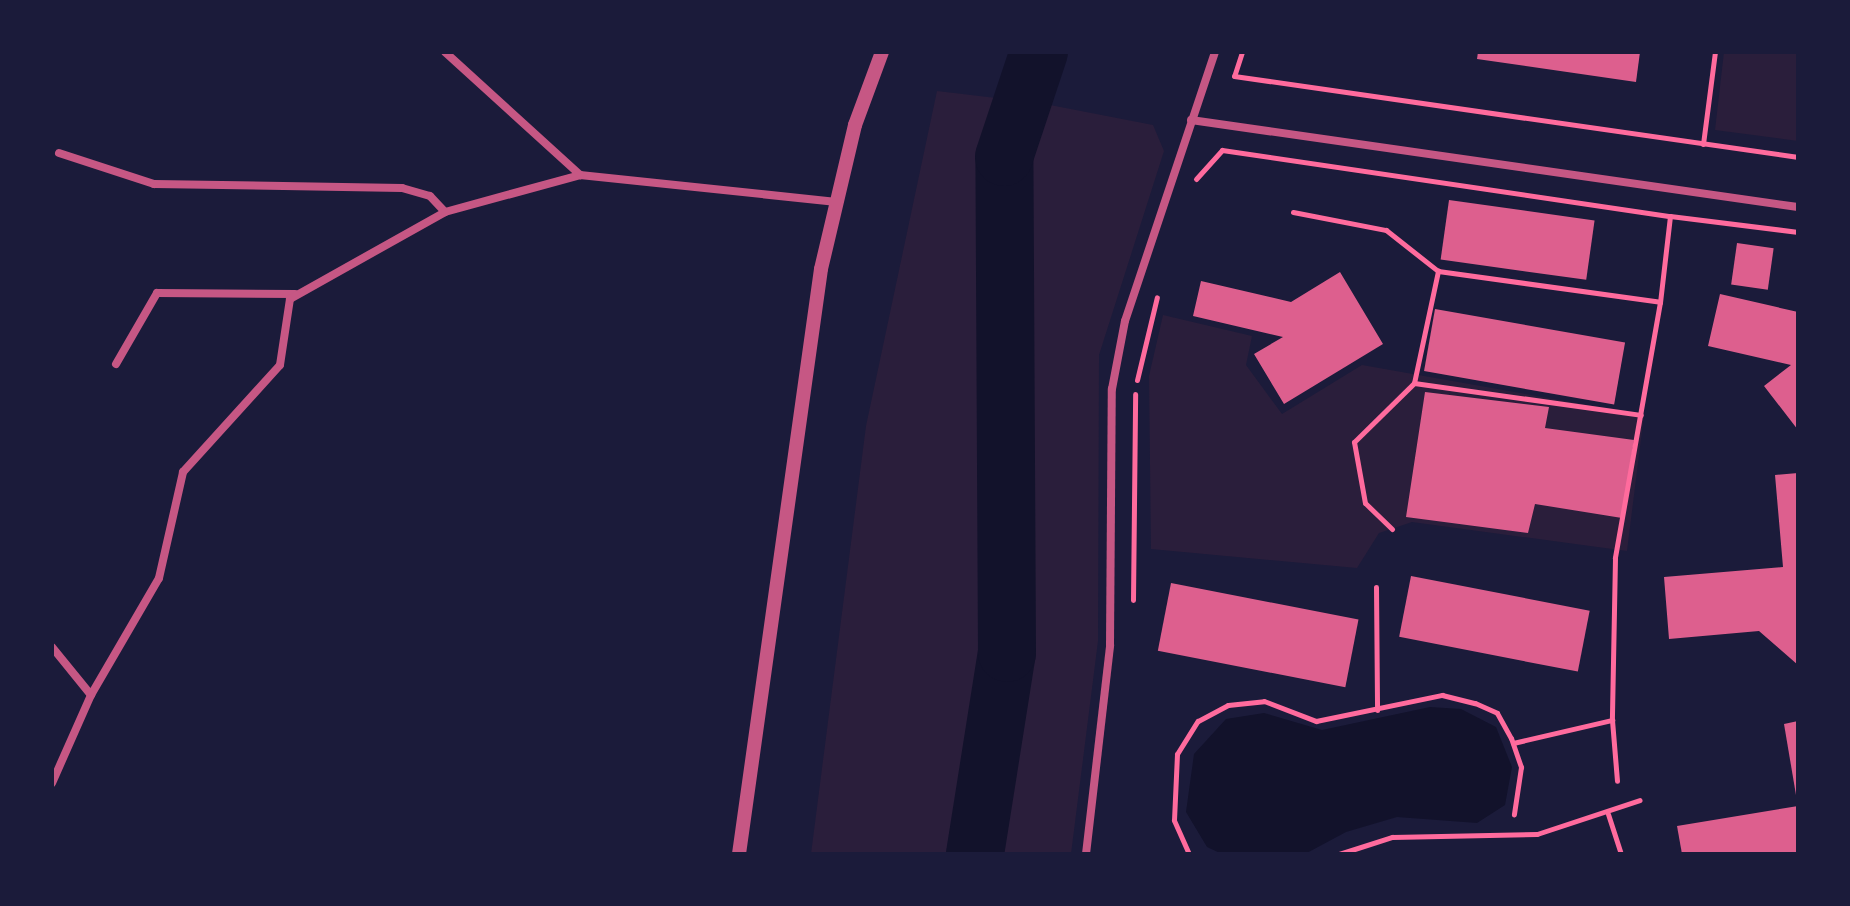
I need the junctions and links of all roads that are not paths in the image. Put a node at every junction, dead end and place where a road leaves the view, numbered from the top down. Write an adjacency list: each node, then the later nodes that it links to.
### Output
1 (445, 52): 6 (street)
2 (882, 52): 7 (street)
3 (1215, 52): 4 (street)
4 (1191, 120): 8 (street); 16 (street)
5 (59, 153): 9 (street)
6 (580, 175): 7 (street); 9 (street)
7 (837, 202): 15 (street)
8 (1798, 207)
9 (445, 212): 10 (street)
10 (296, 294): 11 (street); 13 (street)
11 (116, 364)
12 (52, 647): 13 (street)
13 (91, 695): 14 (street)
14 (52, 783)
15 (739, 854)
16 (1086, 854)

